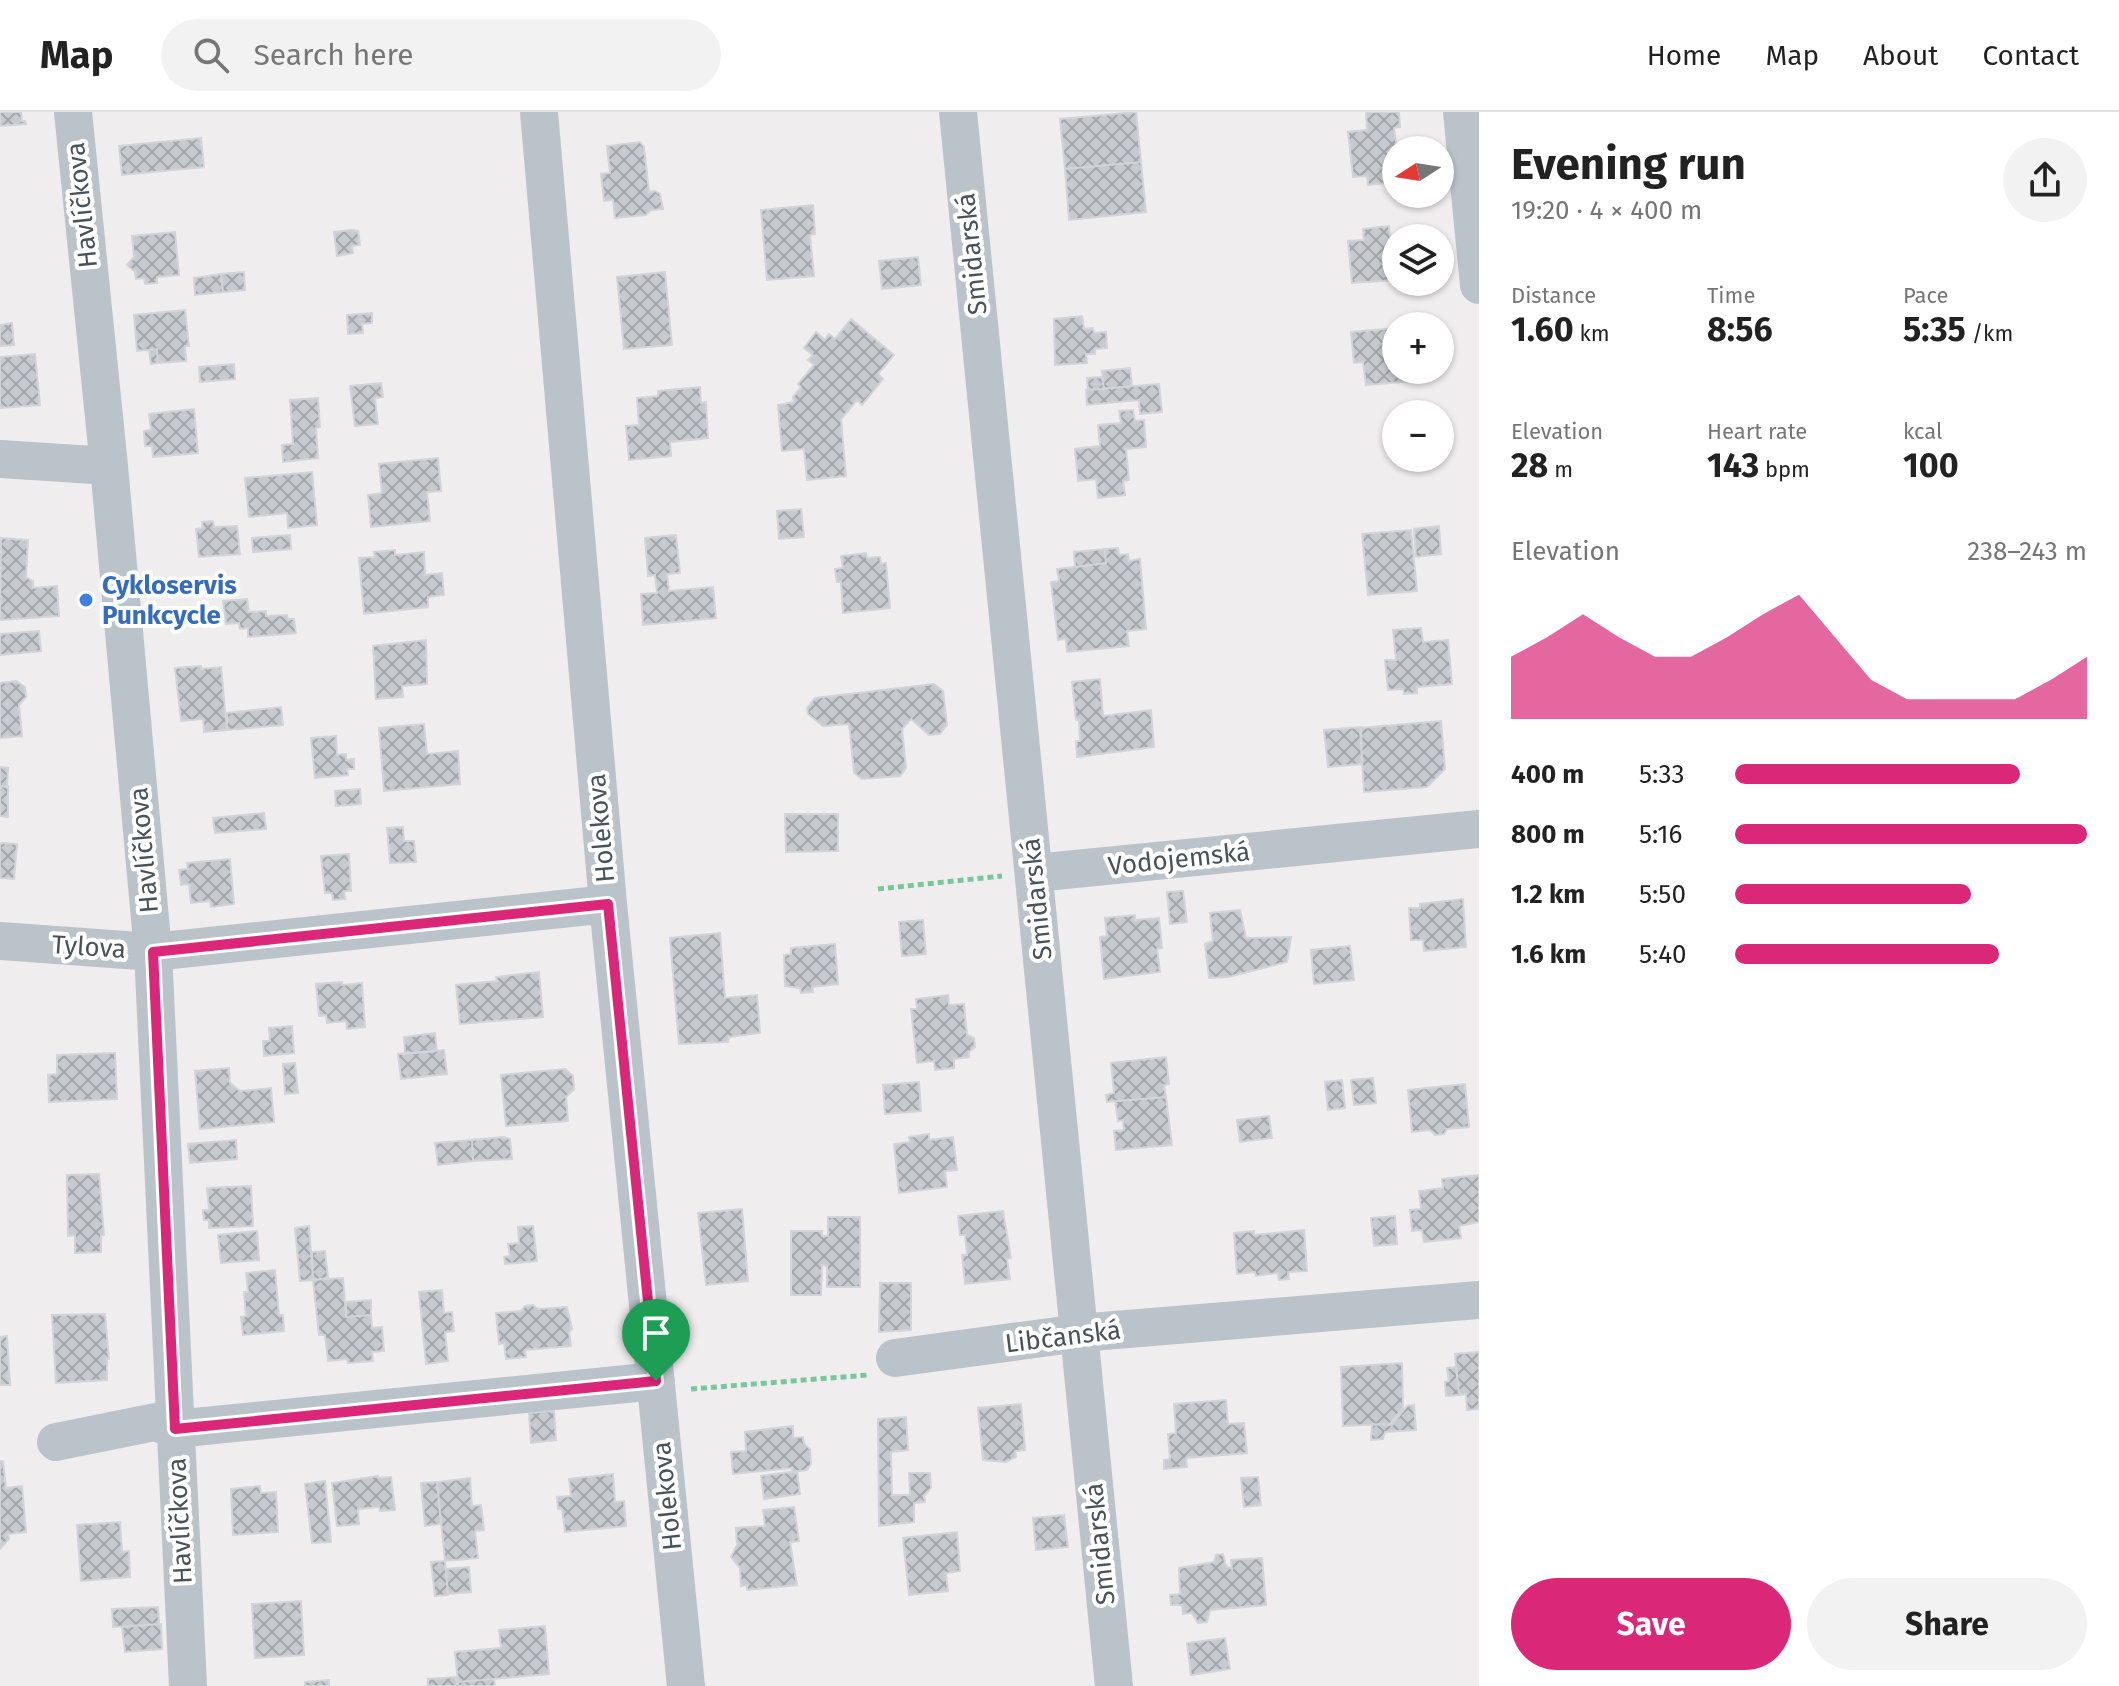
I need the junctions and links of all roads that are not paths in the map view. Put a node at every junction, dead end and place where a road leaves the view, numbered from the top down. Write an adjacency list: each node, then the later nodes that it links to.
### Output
1 (73, 112): 7 (street, Havlíčkova)
2 (539, 112): 10 (street, Holekova)
3 (958, 112): 9 (street, Smidarská)
4 (1462, 112): 5 (street)
5 (1479, 285)
6 (0, 459): 7 (street)
7 (109, 466): 12 (street, Havlíčkova)
8 (1479, 829): 9 (street, Vodojemská)
9 (1035, 873): 14 (street, Smidarská)
10 (608, 904): 12 (street, Tylova); 16 (street, Holekova)
11 (0, 941): 12 (street, Tylova)
12 (153, 952): 17 (street, Havlíčkova)
13 (1479, 1300): 14 (street, Libčanská)
14 (1079, 1333): 15 (street, Libčanská); 21 (street, Smidarská)
15 (895, 1358)
16 (656, 1381): 17 (street); 20 (street, Holekova)
17 (175, 1429): 18 (street); 19 (street, Havlíčkova)
18 (56, 1442)
19 (188, 1686)
20 (686, 1686)
21 (1114, 1686)

